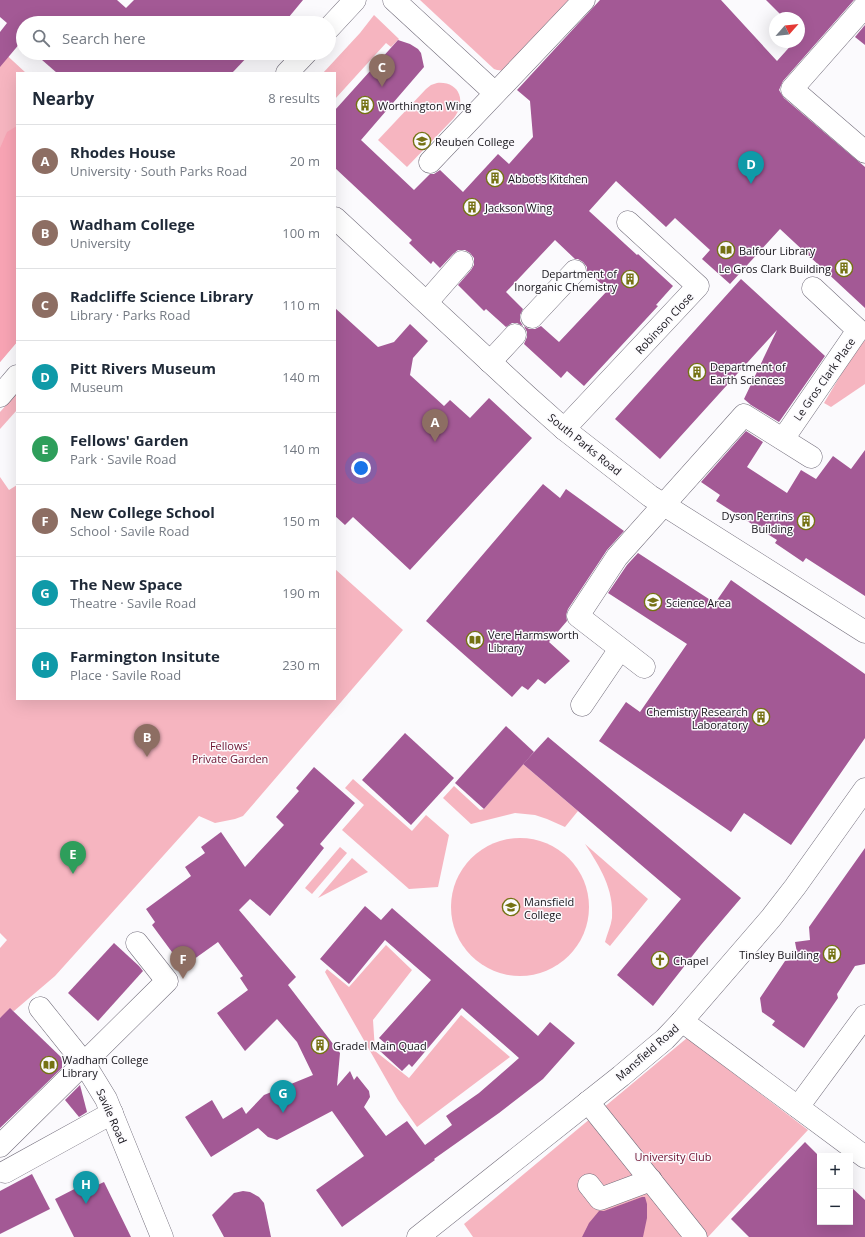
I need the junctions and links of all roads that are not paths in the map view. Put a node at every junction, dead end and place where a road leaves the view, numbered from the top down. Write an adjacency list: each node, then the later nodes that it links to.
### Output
1 (355, 0): 5 (street)
2 (394, 0): 8 (street)
3 (584, 0): 8 (street)
4 (865, 6): 9 (street)
5 (336, 20)
6 (299, 60): 7 (street)
7 (288, 72)
8 (495, 93): 10 (street)
9 (865, 152)
10 (430, 162)
11 (336, 219): 16 (street, South Parks Road)
12 (628, 222): 22 (street, Robinson Close)
13 (462, 262): 16 (street)
14 (575, 272): 17 (street)
15 (813, 288): 23 (street, Le Gros Clark Place)
16 (427, 302): 19 (street, South Parks Road)
17 (532, 317)
18 (515, 335): 19 (street)
19 (490, 362): 22 (street, South Parks Road)
20 (16, 377): 21 (street)
21 (0, 396)
22 (564, 429): 25 (street, South Parks Road)
23 (783, 439): 24 (street); 25 (street)
24 (811, 457)
25 (664, 504): 26 (street, South Parks Road); 27 (street)
26 (865, 632)
27 (620, 649): 28 (street); 29 (street)
28 (644, 667)
29 (582, 705)
30 (865, 789): 34 (street, Mansfield Road)
31 (137, 943): 35 (street)
32 (40, 1008): 35 (street, Savile Road)
33 (865, 1016): 37 (street)
34 (682, 1021): 36 (street, Mansfield Road); 37 (street)
35 (84, 1063): 38 (street, Savile Road); 39 (street)
36 (588, 1102): 42 (street); 45 (street, Mansfield Road)
37 (798, 1107): 40 (street)
38 (112, 1113): 41 (street); 44 (street, Savile Road)
39 (0, 1146)
40 (865, 1157)
41 (5, 1172)
42 (651, 1180): 43 (street); 46 (street)
43 (589, 1185)
44 (162, 1237)
45 (418, 1237)
46 (696, 1237)

